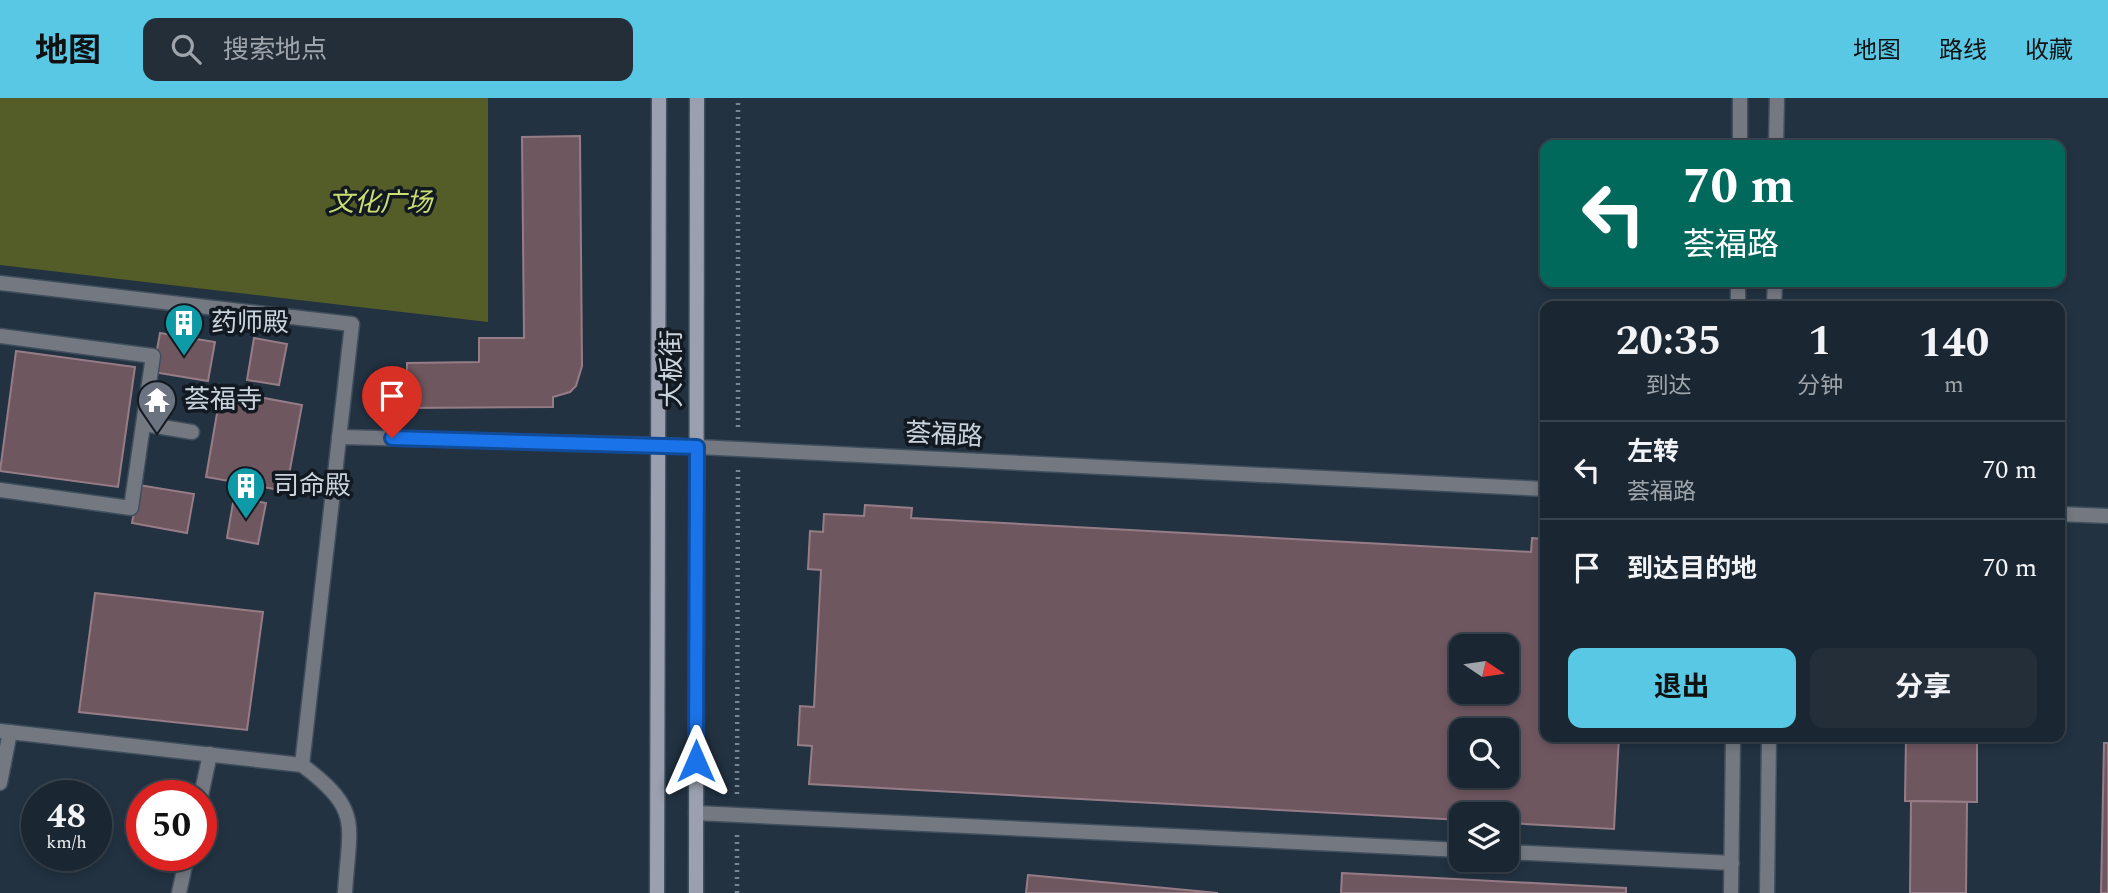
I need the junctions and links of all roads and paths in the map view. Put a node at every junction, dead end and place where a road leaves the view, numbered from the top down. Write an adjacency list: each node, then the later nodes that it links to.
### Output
1 (659, 98): 13 (main road, 大板街)
2 (697, 98): 14 (main road, 大板街)
3 (738, 98): 15 (path)
4 (1740, 98): 6 (street)
5 (1777, 98): 7 (street)
6 (1740, 140)
7 (1776, 140)
8 (0, 283): 12 (street)
9 (0, 337): 10 (street)
10 (144, 424): 11 (street); 17 (street)
11 (192, 432)
12 (339, 437): 13 (street, 荟福路); 24 (street)
13 (658, 445): 14 (street, 荟福路); 35 (main road, 大板街)
14 (697, 447): 15 (street, 荟福路); 27 (main road, 大板街)
15 (738, 449): 16 (street, 荟福路); 28 (path)
16 (1540, 489)
17 (0, 490)
18 (2065, 514): 19 (street)
19 (2108, 516)
20 (5, 732): 23 (street); 26 (street)
21 (1733, 742): 31 (street)
22 (1769, 742): 39 (street)
23 (210, 754): 24 (street); 25 (street)
24 (302, 765): 34 (street)
25 (204, 780)
26 (0, 783)
27 (696, 813): 28 (street); 36 (main road, 大板街)
28 (737, 815): 29 (street); 37 (path)
29 (1449, 849)
30 (1519, 853): 31 (street)
31 (1732, 863): 38 (street)
32 (184, 871): 33 (street)
33 (179, 893)
34 (345, 893)
35 (657, 893)
36 (696, 893)
37 (737, 893)
38 (1731, 893)
39 (1768, 893)

